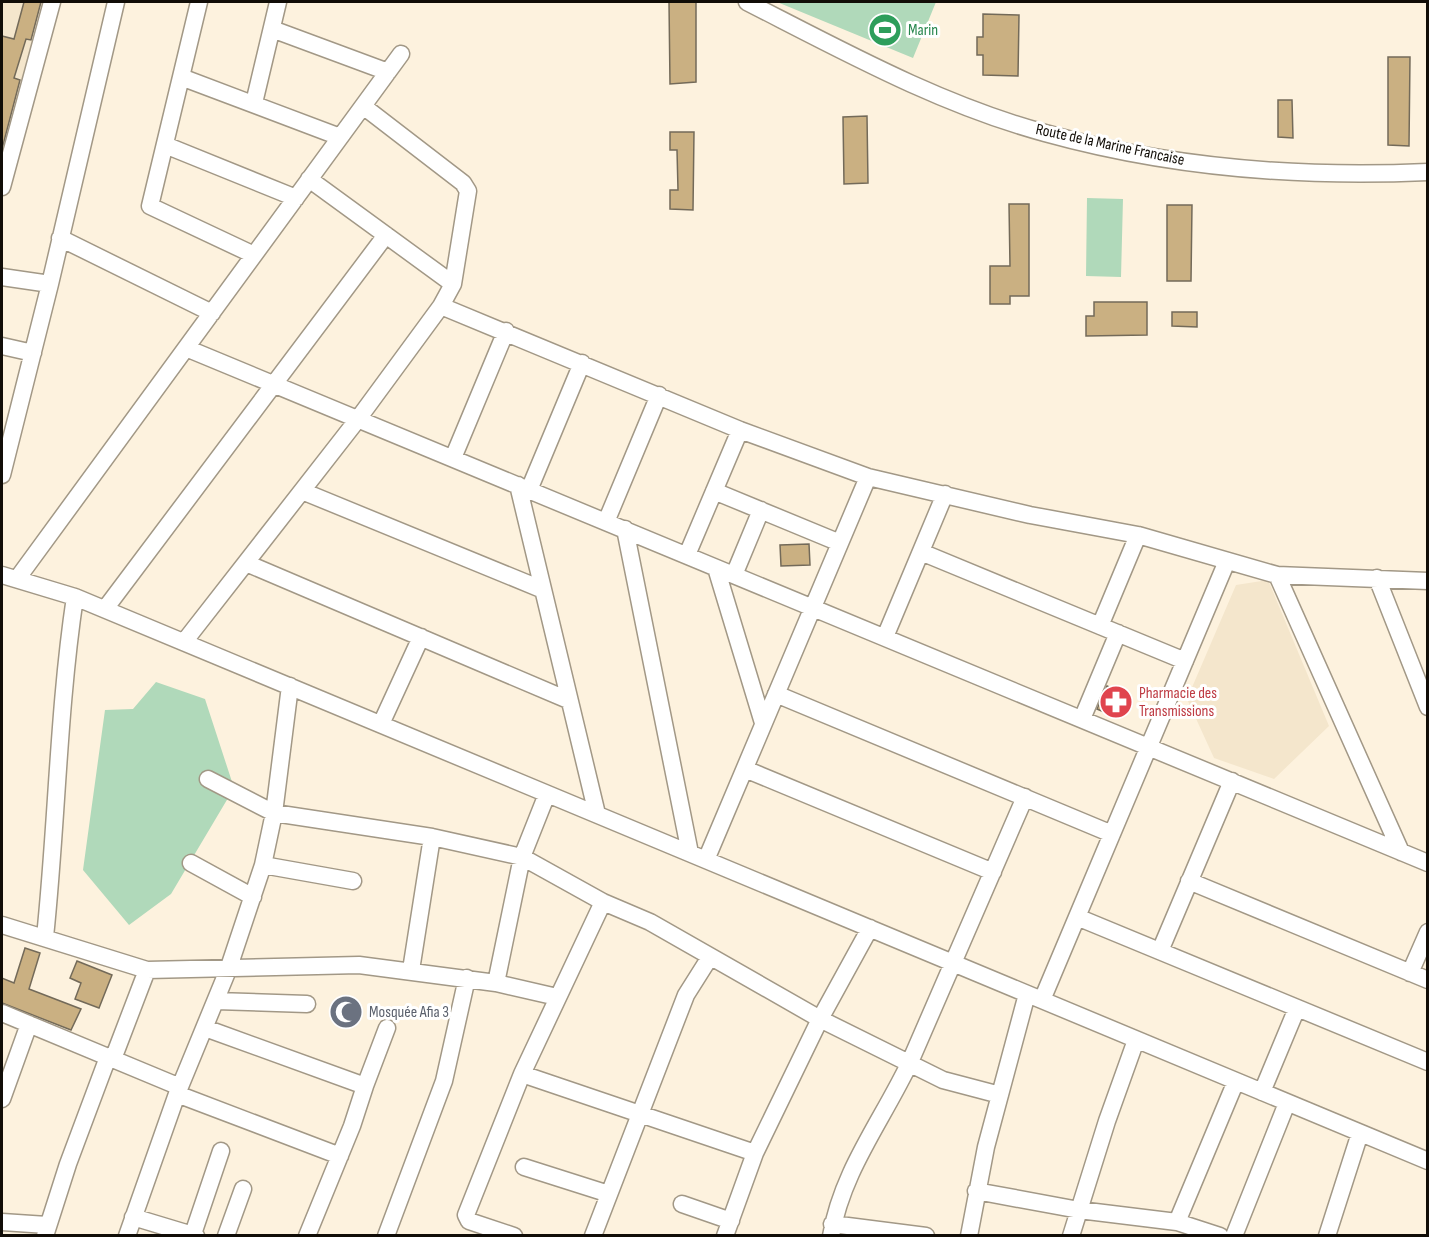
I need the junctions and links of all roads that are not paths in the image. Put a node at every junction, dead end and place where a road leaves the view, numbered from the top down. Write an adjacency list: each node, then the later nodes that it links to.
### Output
1 (52, 2): 16 (street)
2 (116, 2): 19 (street)
3 (199, 2): 9 (street)
4 (278, 2): 6 (street)
5 (747, 2): 14 (street, Route de la Marine Francaise)
6 (272, 29): 8 (street); 10 (street)
7 (401, 54): 8 (street)
8 (388, 72): 11 (street)
9 (181, 77): 10 (street); 13 (street)
10 (254, 103): 12 (street)
11 (363, 106): 12 (street); 23 (street)
12 (340, 137): 15 (street)
13 (165, 145): 17 (street); 20 (street)
14 (1428, 172)
15 (309, 179): 17 (street); 18 (street)
16 (2, 187)
17 (296, 198): 20 (street)
18 (386, 235): 23 (street); 31 (street)
19 (60, 238): 22 (street); 25 (street)
20 (254, 255): 25 (street)
21 (2, 277): 22 (street)
22 (50, 284): 29 (street)
23 (453, 284): 24 (street)
24 (441, 306): 26 (street); 33 (street)
25 (212, 313): 28 (street)
26 (506, 331): 30 (street); 35 (street)
27 (2, 346): 29 (street)
28 (186, 348): 31 (street); 54 (street)
29 (33, 353): 36 (street)
30 (582, 363): 32 (street); 38 (street)
31 (275, 384): 33 (street); 60 (street)
32 (659, 395): 34 (street); 43 (street)
33 (358, 419): 35 (street); 39 (street)
34 (740, 430): 37 (street); 40 (street)
35 (453, 458): 38 (street)
36 (2, 475)
37 (868, 477): 41 (street); 46 (street)
38 (523, 487): 43 (street); 57 (street)
39 (302, 491): 50 (street); 57 (street)
40 (714, 491): 42 (street); 48 (street)
41 (945, 494): 45 (street); 47 (street)
42 (761, 510): 46 (street); 52 (street)
43 (606, 522): 44 (street)
44 (625, 529): 48 (street); 85 (street)
45 (1138, 535): 49 (street); 61 (street)
46 (840, 543): 59 (street)
47 (921, 552): 61 (street); 64 (street)
48 (687, 555): 51 (street)
49 (1227, 561): 53 (street); 66 (street)
50 (246, 563): 63 (street); 65 (street)
51 (716, 567): 52 (street); 72 (street)
52 (734, 574): 59 (street)
53 (1277, 575): 55 (street); 84 (street)
54 (9, 577): 58 (street)
55 (1377, 578): 56 (street); 70 (street)
56 (1428, 581)
57 (541, 589): 69 (street)
58 (75, 597): 60 (street); 100 (street)
59 (813, 608): 64 (street); 68 (street)
60 (105, 609): 65 (street)
61 (1100, 626): 62 (street)
62 (1118, 633): 66 (street); 71 (street)
63 (421, 637): 69 (street); 73 (street)
64 (885, 638): 71 (street)
65 (184, 642): 67 (street)
66 (1185, 661): 74 (street)
67 (290, 686): 73 (street); 80 (street)
68 (776, 694): 72 (street); 79 (street)
69 (568, 700): 81 (street)
70 (1428, 707)
71 (1082, 719): 74 (street)
72 (763, 723): 75 (street)
73 (381, 724): 78 (street)
74 (1149, 747): 77 (street); 82 (street)
75 (745, 769): 87 (street); 91 (street)
76 (208, 779): 80 (street)
77 (1232, 782): 84 (street); 93 (street)
78 (547, 794): 81 (street); 86 (street)
79 (1025, 797): 82 (street); 91 (street)
80 (274, 813): 83 (street); 90 (street)
81 (597, 814): 85 (street)
82 (1112, 834): 96 (street)
83 (432, 837): 86 (street); 106 (street)
84 (1401, 852): 89 (street)
85 (690, 853): 87 (street)
86 (522, 857): 95 (street); 110 (street)
87 (706, 860): 98 (street)
88 (191, 863): 94 (street)
89 (1428, 863)
90 (263, 865): 92 (street); 94 (street)
91 (993, 872): 103 (street)
92 (353, 881)
93 (1189, 881): 101 (street); 107 (street)
94 (253, 897): 105 (street)
95 (603, 902): 102 (street); 111 (street)
96 (1077, 917): 101 (street); 112 (street)
97 (2, 925): 100 (street)
98 (870, 928): 103 (street); 117 (street)
99 (1428, 932): 107 (street)
100 (45, 937): 104 (street)
101 (1160, 951): 115 (street)
102 (710, 957): 117 (street); 133 (street)
103 (954, 964): 112 (street); 123 (street)
104 (147, 970): 105 (street); 122 (street)
105 (228, 970): 106 (street); 113 (street)
106 (411, 970): 108 (street)
107 (1410, 973): 109 (street)
108 (467, 978): 110 (street); 156 (street)
109 (1428, 980)
110 (496, 983): 111 (street)
111 (557, 997): 125 (street)
112 (1035, 997): 121 (street); 130 (street)
113 (216, 1001): 114 (street); 119 (street)
114 (307, 1004)
115 (1297, 1008): 124 (street); 129 (street)
116 (2, 1013): 118 (street)
117 (820, 1019): 123 (street); 136 (street)
118 (29, 1024): 122 (street); 131 (street)
119 (205, 1028): 127 (street); 128 (street)
120 (387, 1028): 127 (street)
121 (1136, 1040): 126 (street); 144 (street)
122 (110, 1058): 128 (street); 149 (street)
123 (910, 1062): 130 (street); 150 (street)
124 (1428, 1062)
125 (522, 1074): 133 (street); 152 (street)
126 (1236, 1081): 129 (street); 147 (street)
127 (365, 1086): 137 (street)
128 (178, 1091): 137 (street); 145 (street)
129 (1262, 1092): 132 (street)
130 (1000, 1095): 141 (street)
131 (2, 1099)
132 (1287, 1103): 134 (street); 162 (street)
133 (640, 1115): 136 (street); 142 (street)
134 (1360, 1133): 138 (street); 163 (street)
135 (221, 1151): 151 (street)
136 (755, 1153): 148 (street)
137 (340, 1156): 155 (street)
138 (1428, 1161)
139 (524, 1167): 142 (street)
140 (243, 1189): 154 (street)
141 (976, 1191): 144 (street); 159 (street)
142 (609, 1194): 157 (street)
143 (681, 1204): 148 (street)
144 (1078, 1210): 147 (street); 160 (street)
145 (133, 1216): 151 (street); 153 (street)
146 (2, 1222): 149 (street)
147 (1177, 1222): 161 (street)
148 (728, 1228)
149 (46, 1230)
150 (832, 1230): 158 (street)
151 (194, 1235)
152 (511, 1235)
153 (127, 1236)
154 (226, 1236)
155 (307, 1236)
156 (386, 1236)
157 (593, 1236)
158 (926, 1236)
159 (969, 1236)
160 (1071, 1236)
161 (1220, 1236)
162 (1234, 1236)
163 (1327, 1236)

